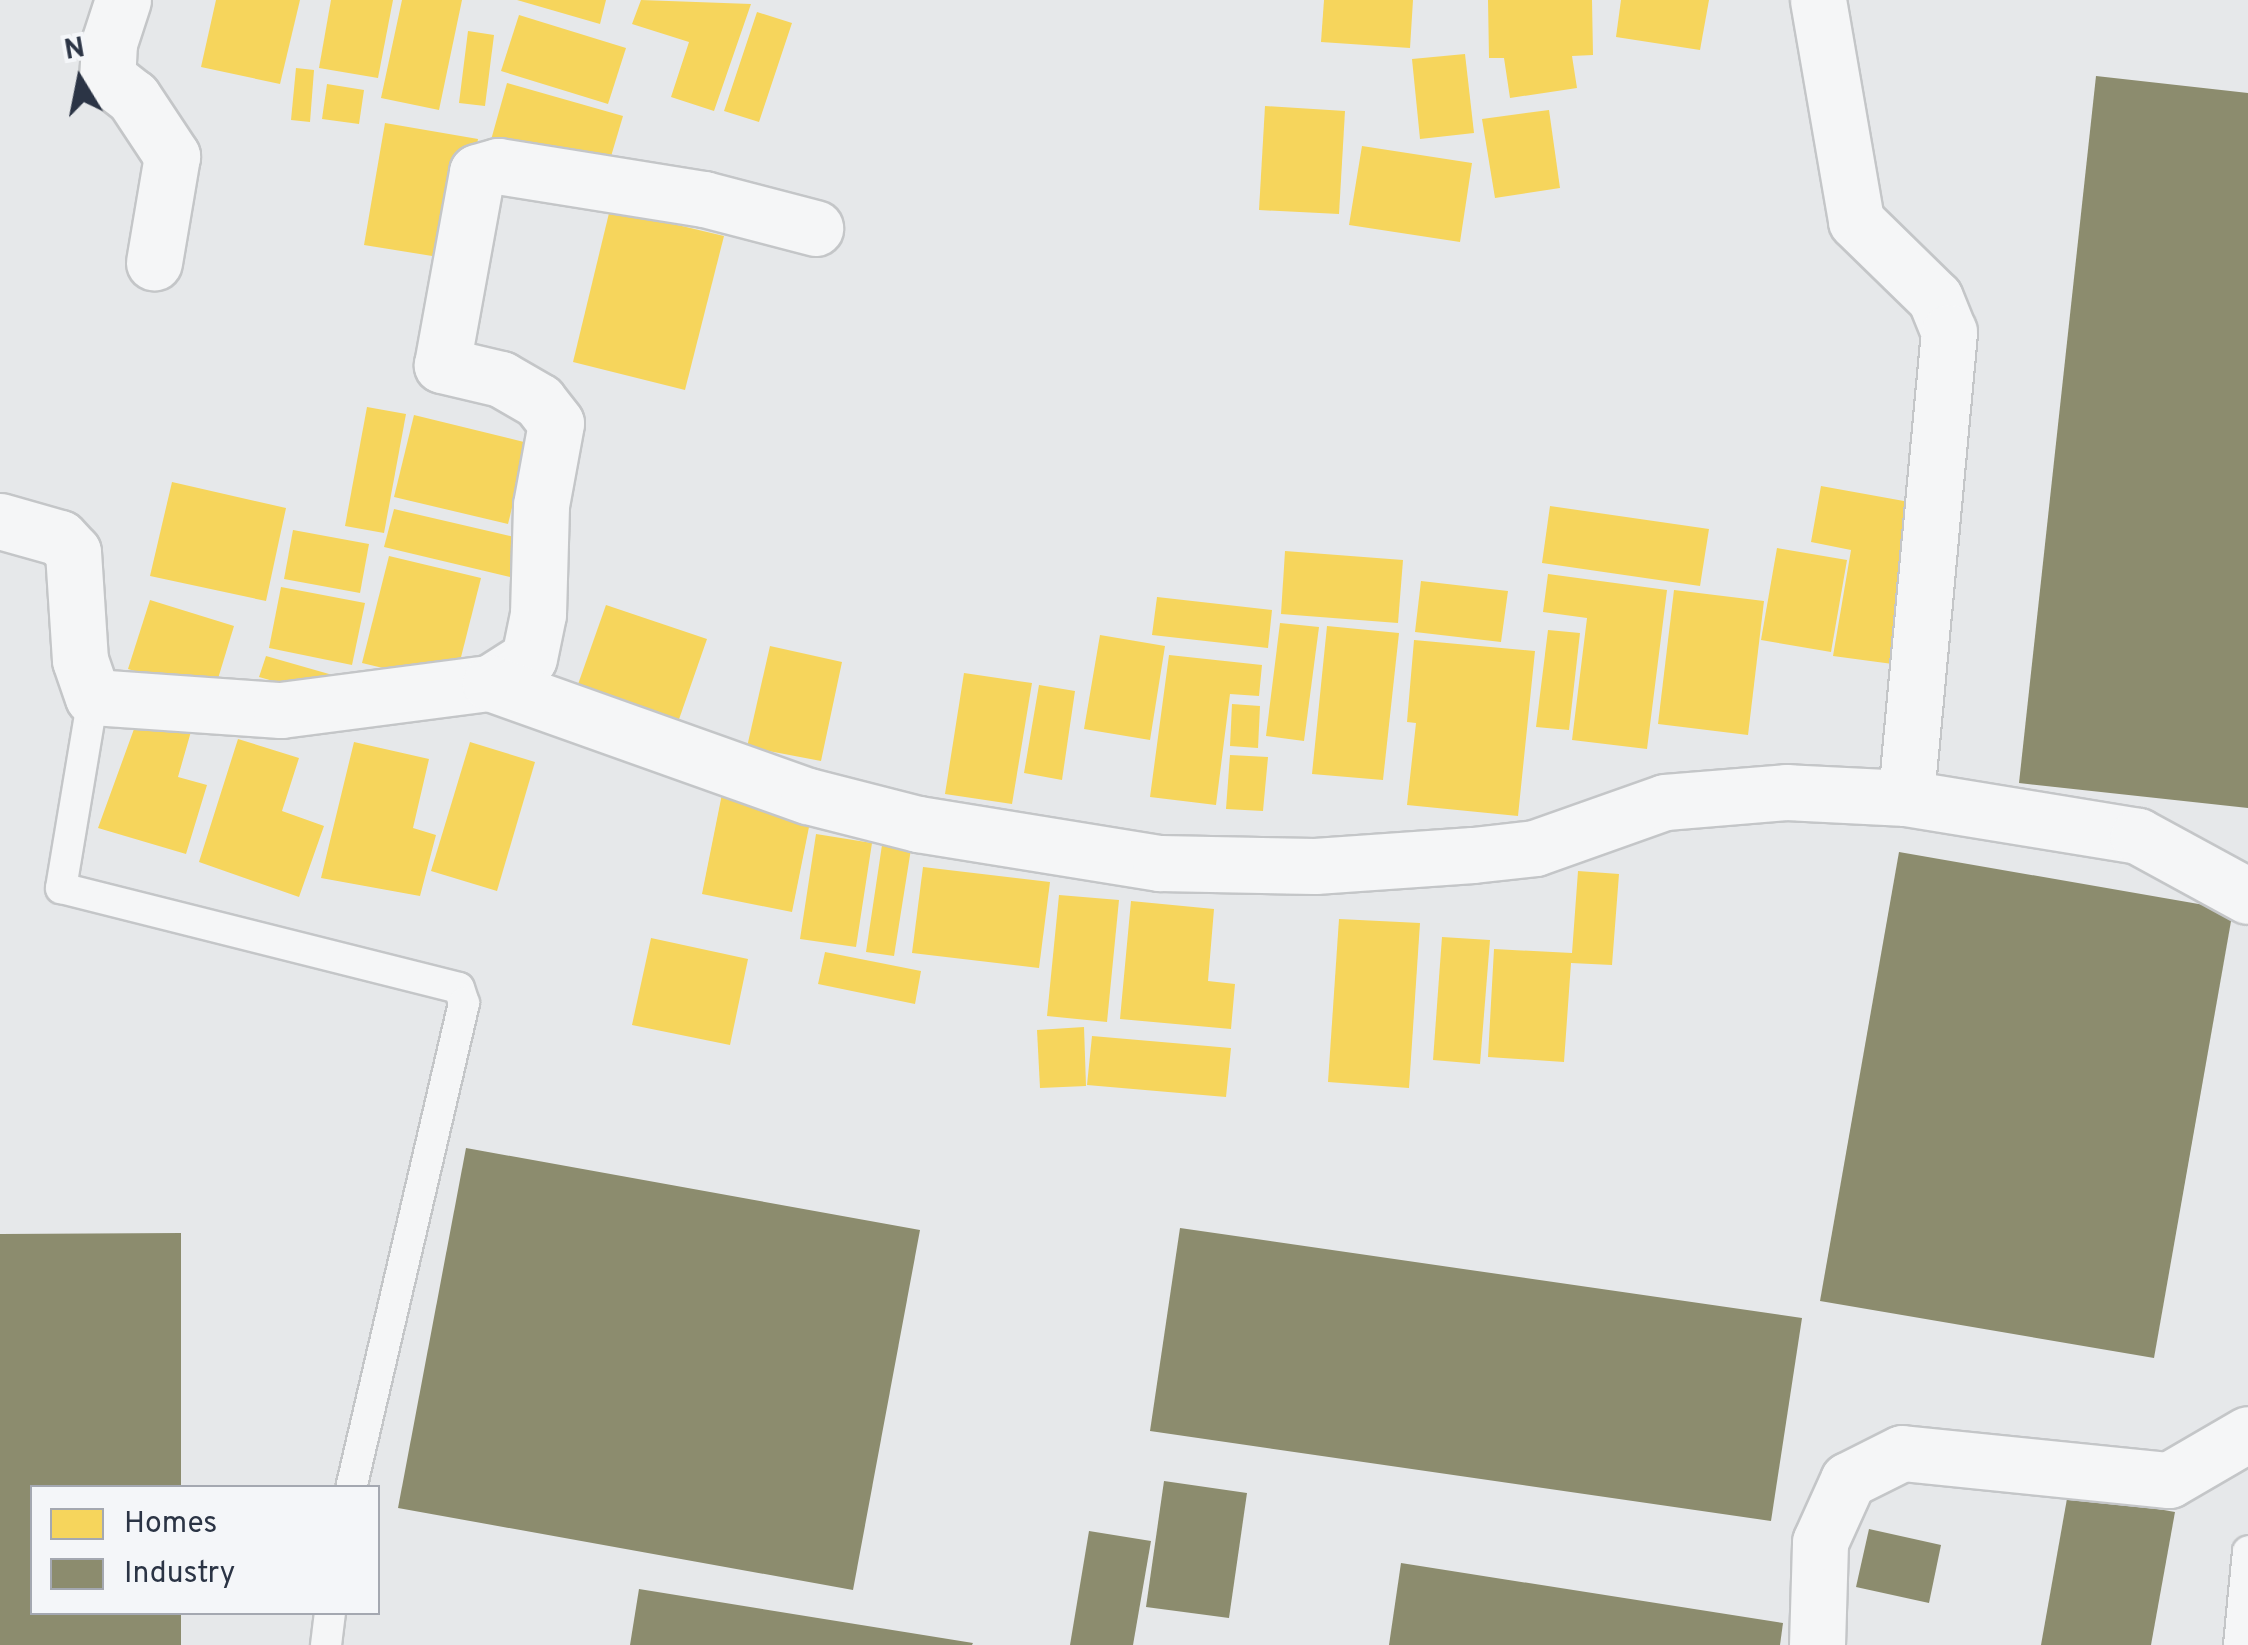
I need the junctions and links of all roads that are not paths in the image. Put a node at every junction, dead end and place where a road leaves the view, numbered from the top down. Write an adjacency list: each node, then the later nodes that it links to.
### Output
1 (123, 0): 4 (street)
2 (1818, 0): 8 (street)
3 (815, 228): 6 (street)
4 (154, 262)
5 (0, 521): 7 (street)
6 (490, 683): 7 (street); 8 (street)
7 (93, 698): 11 (lane)
8 (1906, 798): 9 (street)
9 (2248, 896)
10 (2248, 1434): 15 (street)
11 (353, 1485)
12 (2248, 1550): 16 (lane)
13 (330, 1615): 14 (lane)
14 (326, 1645)
15 (1817, 1645)
16 (2239, 1645)

